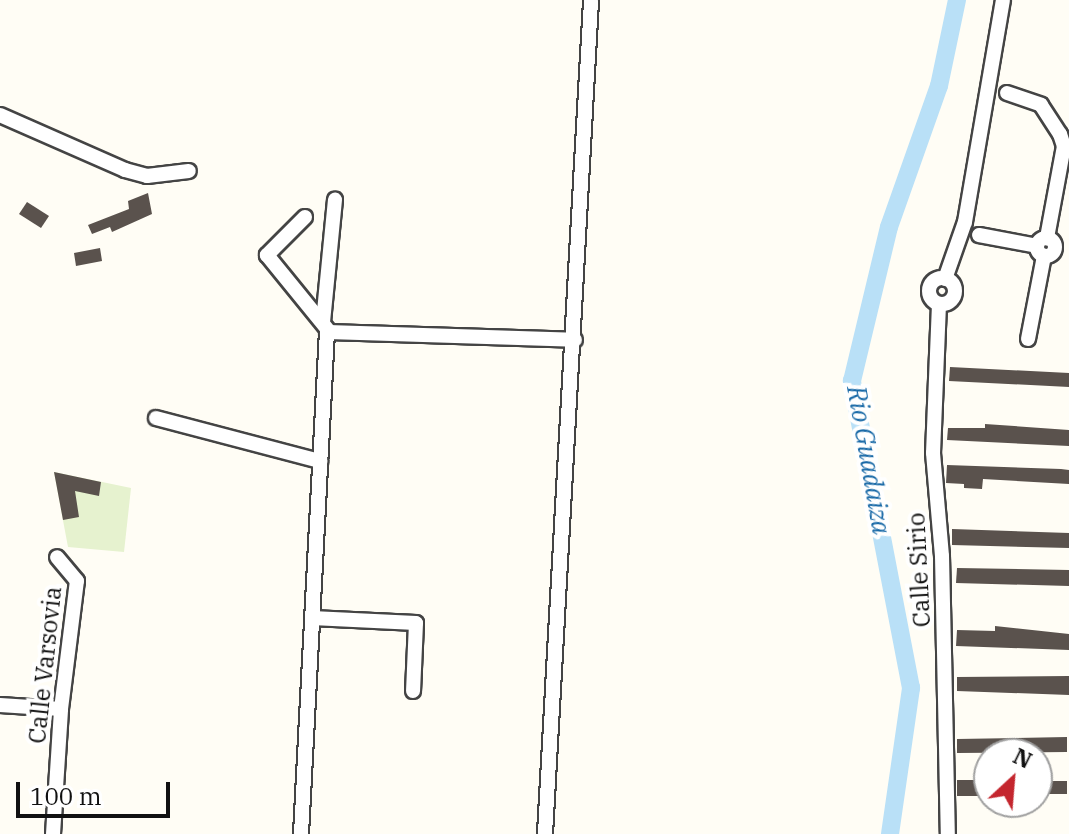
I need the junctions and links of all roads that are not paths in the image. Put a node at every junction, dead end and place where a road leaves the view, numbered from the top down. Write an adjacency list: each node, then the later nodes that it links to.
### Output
1 (591, 0): 16 (street)
2 (1003, 0): 3 (street)
3 (990, 80): 4 (street); 5 (street)
4 (1007, 93): 5 (street); 13 (street)
5 (986, 99): 10 (street)
6 (0, 115): 7 (street)
7 (189, 171)
8 (335, 200): 14 (street)
9 (305, 217): 14 (street)
10 (965, 222): 11 (street); 12 (street)
11 (979, 235): 12 (street); 13 (street)
12 (958, 243): 27 (street, Calle Sirio)
13 (1042, 247): 15 (street)
14 (325, 326): 16 (street); 18 (street)
15 (1028, 339)
16 (575, 340): 26 (street)
17 (156, 418): 18 (street)
18 (320, 461): 20 (street)
19 (57, 557): 23 (street, Calle Varsovia)
20 (312, 618): 21 (street); 25 (street)
21 (413, 691)
22 (0, 705): 23 (street)
23 (61, 709): 24 (street, Calle Varsovia)
24 (53, 834)
25 (301, 834)
26 (545, 834)
27 (948, 834)

